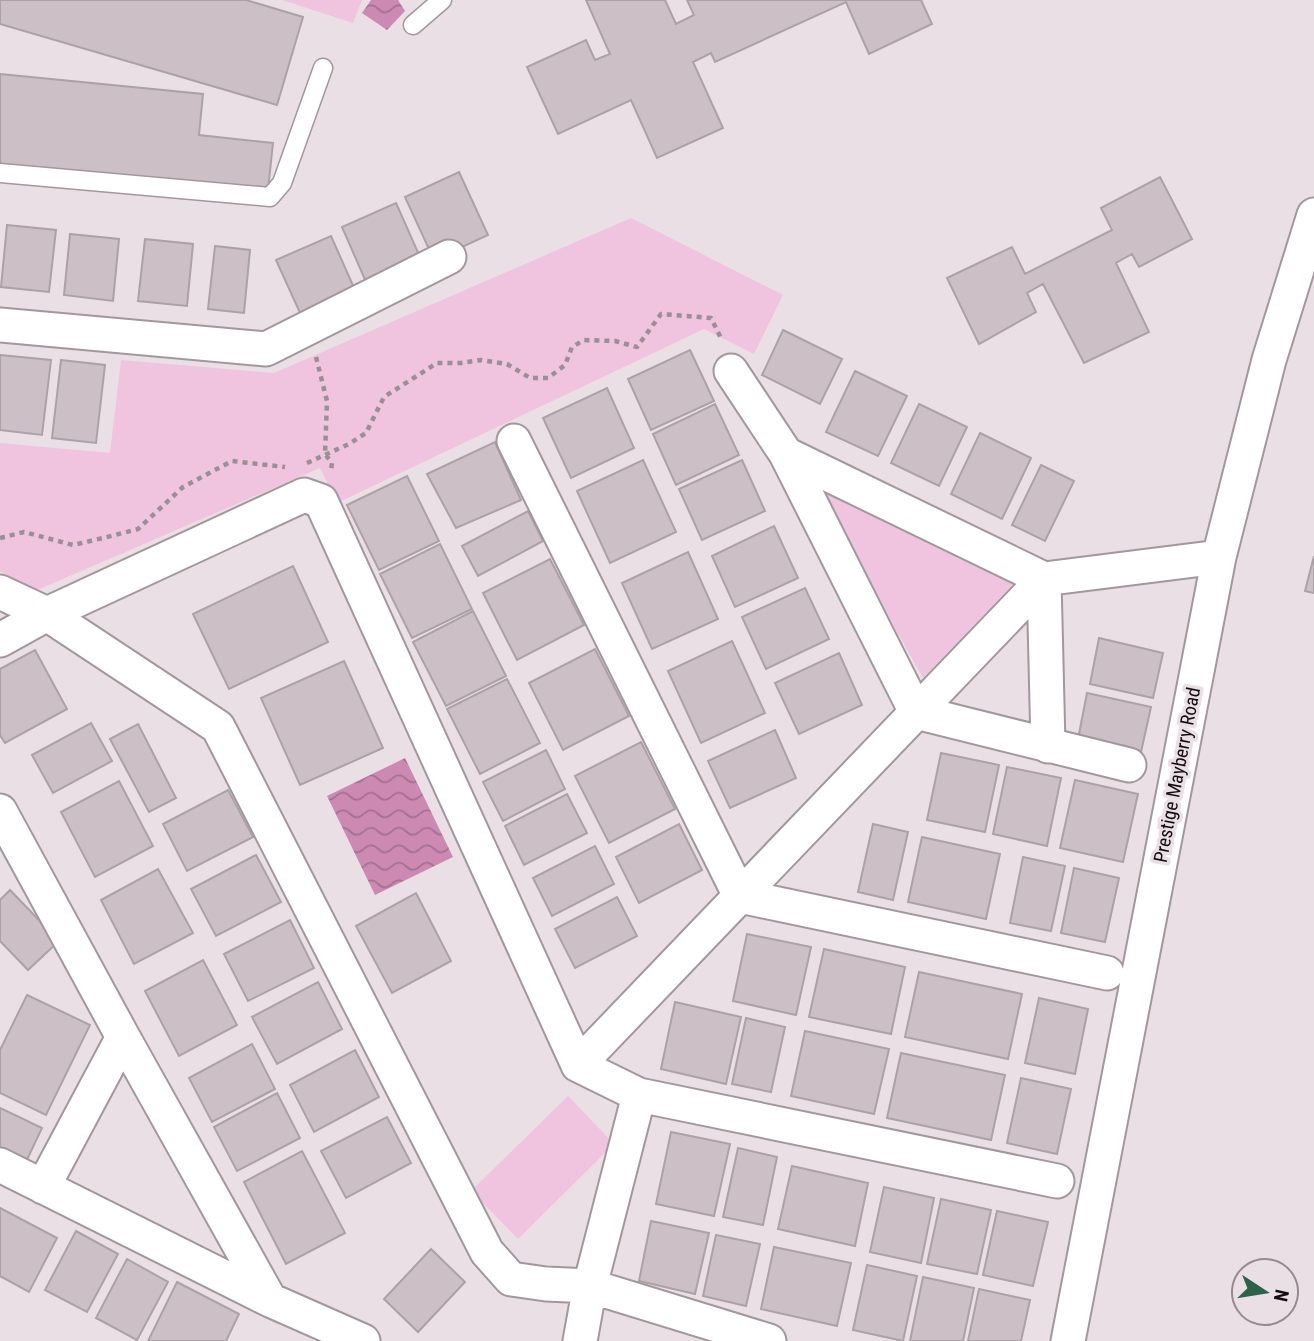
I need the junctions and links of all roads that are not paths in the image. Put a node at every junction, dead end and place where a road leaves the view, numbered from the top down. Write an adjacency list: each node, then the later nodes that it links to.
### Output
1 (442, 0): 2 (lane)
2 (413, 25)
3 (323, 68): 4 (lane)
4 (0, 173)
5 (1314, 215): 11 (street, Prestige Mayberry Road)
6 (449, 257): 7 (street)
7 (0, 325)
8 (731, 371): 10 (street)
9 (514, 441): 20 (street)
10 (786, 454): 12 (street); 16 (street)
11 (1219, 557): 12 (street); 33 (street, Prestige Mayberry Road)
12 (1044, 579): 16 (street); 17 (street)
13 (0, 592): 14 (street)
14 (47, 614): 15 (street); 23 (street); 28 (street)
15 (0, 640)
16 (916, 712): 17 (street); 20 (street)
17 (1048, 746): 18 (street)
18 (1129, 765)
19 (0, 811): 22 (street)
20 (740, 896): 21 (street); 23 (street)
21 (1107, 973)
22 (123, 1037): 27 (street); 29 (street)
23 (578, 1065): 24 (street)
24 (639, 1095): 26 (street); 28 (street)
25 (0, 1165): 27 (street)
26 (1057, 1181)
27 (43, 1187): 29 (street)
28 (590, 1286): 31 (street); 32 (street)
29 (270, 1300): 30 (street)
30 (363, 1341)
31 (580, 1341)
32 (769, 1341)
33 (1068, 1341)

